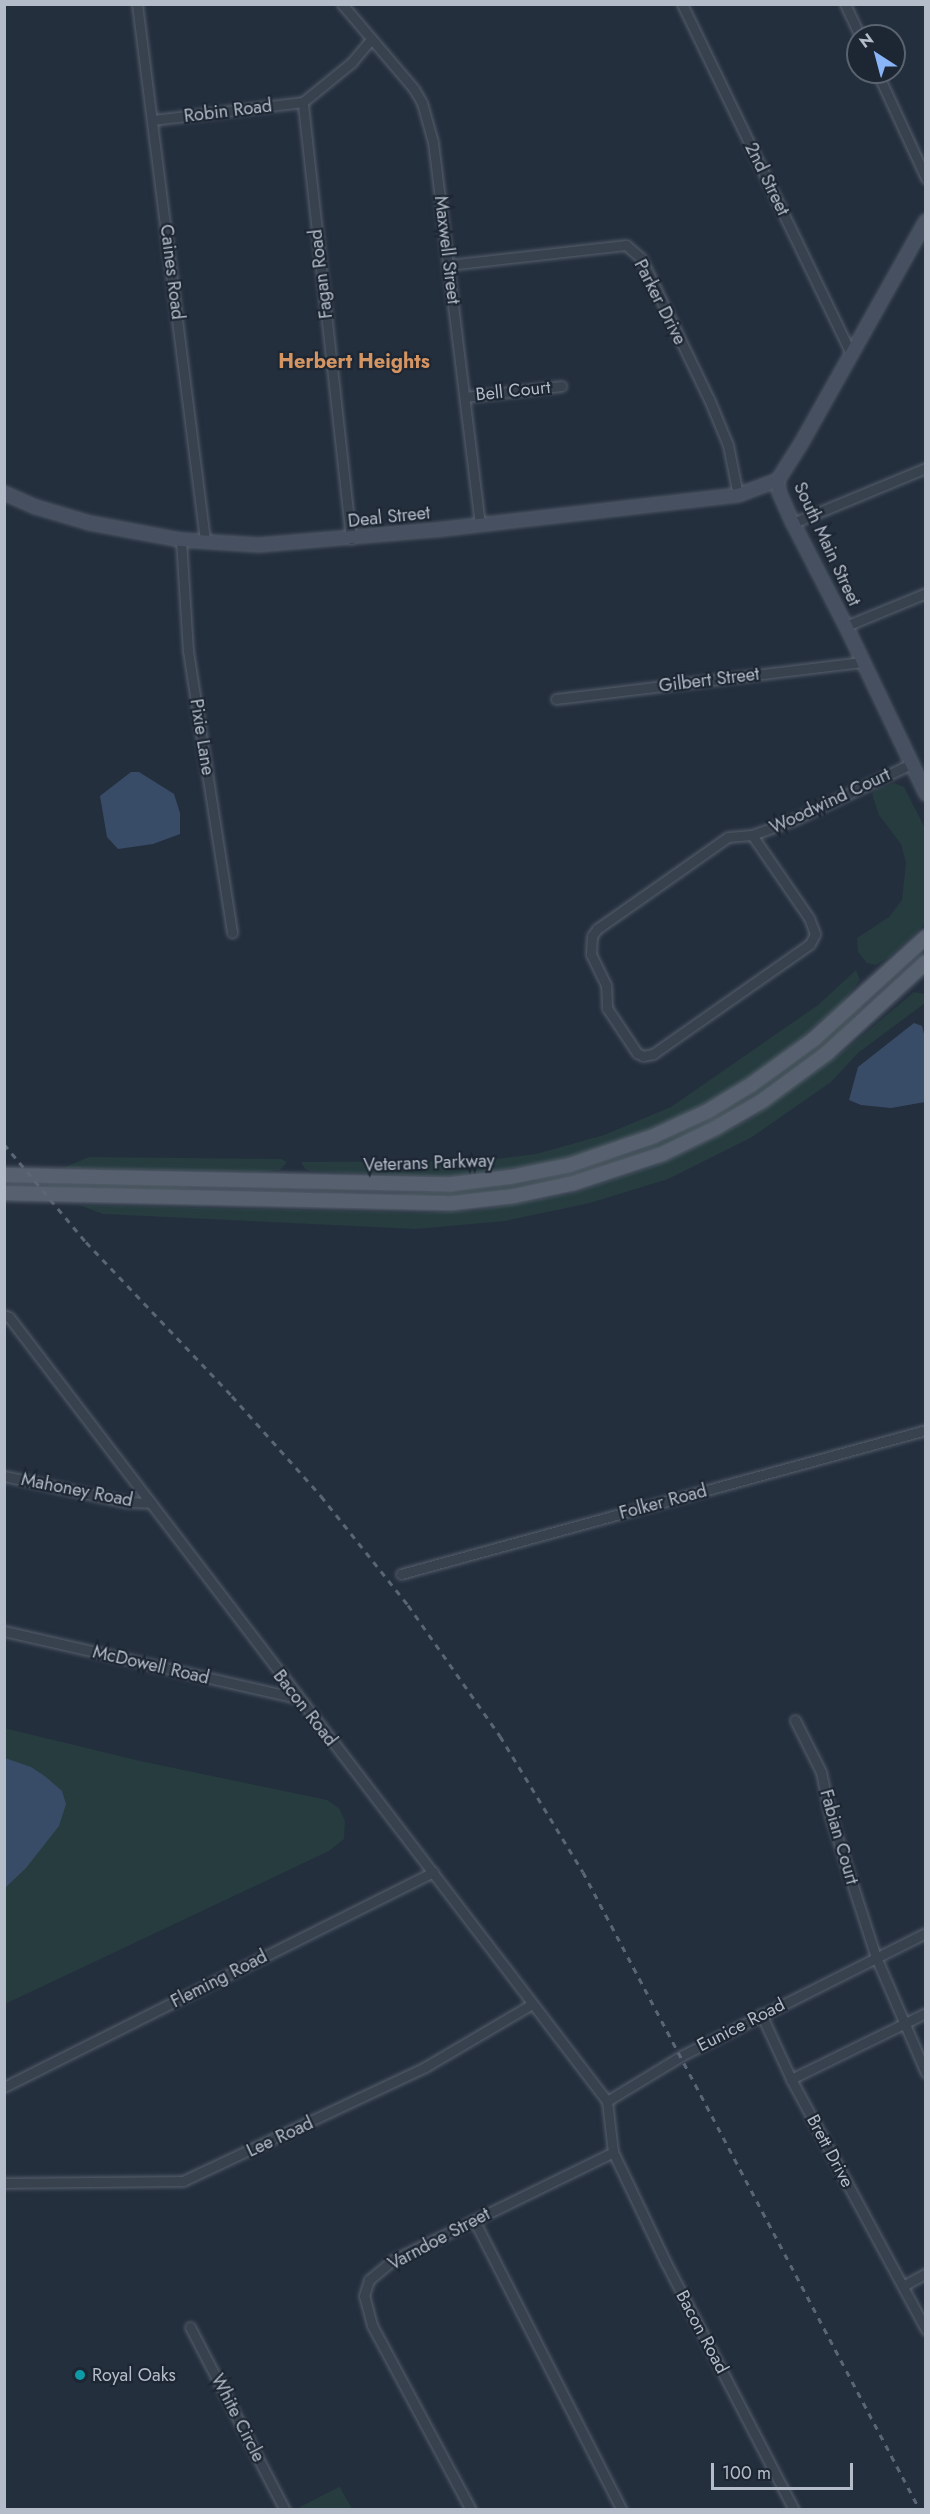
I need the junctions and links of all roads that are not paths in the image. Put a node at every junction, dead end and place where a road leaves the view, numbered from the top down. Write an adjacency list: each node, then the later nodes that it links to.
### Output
1 (137, 4): 9 (street, Caines Road)
2 (342, 4): 6 (street, Maxwell Street)
3 (682, 4): 13 (street, 2nd Street)
4 (845, 4): 5 (street)
5 (854, 24)
6 (371, 39): 8 (street); 12 (street, Maxwell Street)
7 (883, 84): 10 (street)
8 (303, 102): 9 (street, Robin Road); 22 (street, Fagan Road)
9 (153, 120): 24 (street, Caines Road)
10 (926, 178)
11 (926, 221): 13 (street, South Main Street)
12 (448, 265): 15 (street, Maxwell Street); 19 (street, Parker Drive)
13 (851, 353): 17 (street, South Main Street)
14 (561, 386): 15 (street, Bell Court)
15 (465, 397): 21 (street, Maxwell Street)
16 (926, 468): 20 (street)
17 (778, 480): 19 (street, Deal Street); 20 (street, South Main Street)
18 (4, 494): 23 (street, Deal Street)
19 (738, 495): 21 (street, Deal Street)
20 (793, 523): 26 (street, South Main Street)
21 (480, 525): 22 (street, Deal Street)
22 (351, 539): 24 (street, Deal Street)
23 (181, 540): 24 (street, Deal Street); 32 (street, Pixie Lane)
24 (205, 540)
25 (926, 593): 26 (street)
26 (846, 626): 27 (street, South Main Street)
27 (862, 662): 28 (street, Gilbert Street); 29 (street, South Main Street)
28 (556, 699)
29 (911, 764): 30 (street, South Main Street); 31 (street, Woodwind Court)
30 (926, 794)
31 (752, 835): 31 (street, Woodwind Court)
32 (232, 933)
33 (926, 937): 35 (main road, Veterans Parkway)
34 (926, 962): 36 (main road, Veterans Parkway)
35 (4, 1175)
36 (4, 1193)
37 (4, 1315): 40 (street, Bacon Road)
38 (926, 1430): 41 (street, Folker Road)
39 (4, 1476): 40 (street, Mahoney Road)
40 (151, 1503): 43 (street, Bacon Road)
41 (401, 1574)
42 (4, 1631): 43 (street, McDowell Road)
43 (297, 1698): 45 (street, Bacon Road)
44 (795, 1720): 47 (street, Fabian Court)
45 (433, 1872): 48 (street, Bacon Road); 54 (street, Fleming Road)
46 (926, 1933): 47 (street, Eunice Road)
47 (876, 1958): 50 (street, Eunice Road); 51 (street, Fabian Court)
48 (532, 2004): 55 (street, Bacon Road); 57 (street, Lee Road)
49 (926, 2013): 51 (street)
50 (761, 2014): 53 (street, Brett Drive); 55 (street, Eunice Road)
51 (904, 2023): 52 (street, Fabian Court); 53 (street)
52 (926, 2073)
53 (791, 2079): 60 (street, Brett Drive)
54 (4, 2087)
55 (607, 2101): 56 (street)
56 (613, 2152): 58 (street, Varndoe Street); 66 (street, Bacon Road)
57 (4, 2183)
58 (474, 2220): 64 (street, Varndoe Street); 65 (street)
59 (926, 2273): 60 (street)
60 (903, 2286): 62 (street, Brett Drive)
61 (190, 2327): 63 (street, White Circle)
62 (926, 2330)
63 (285, 2510)
64 (471, 2510)
65 (622, 2510)
66 (794, 2510)

